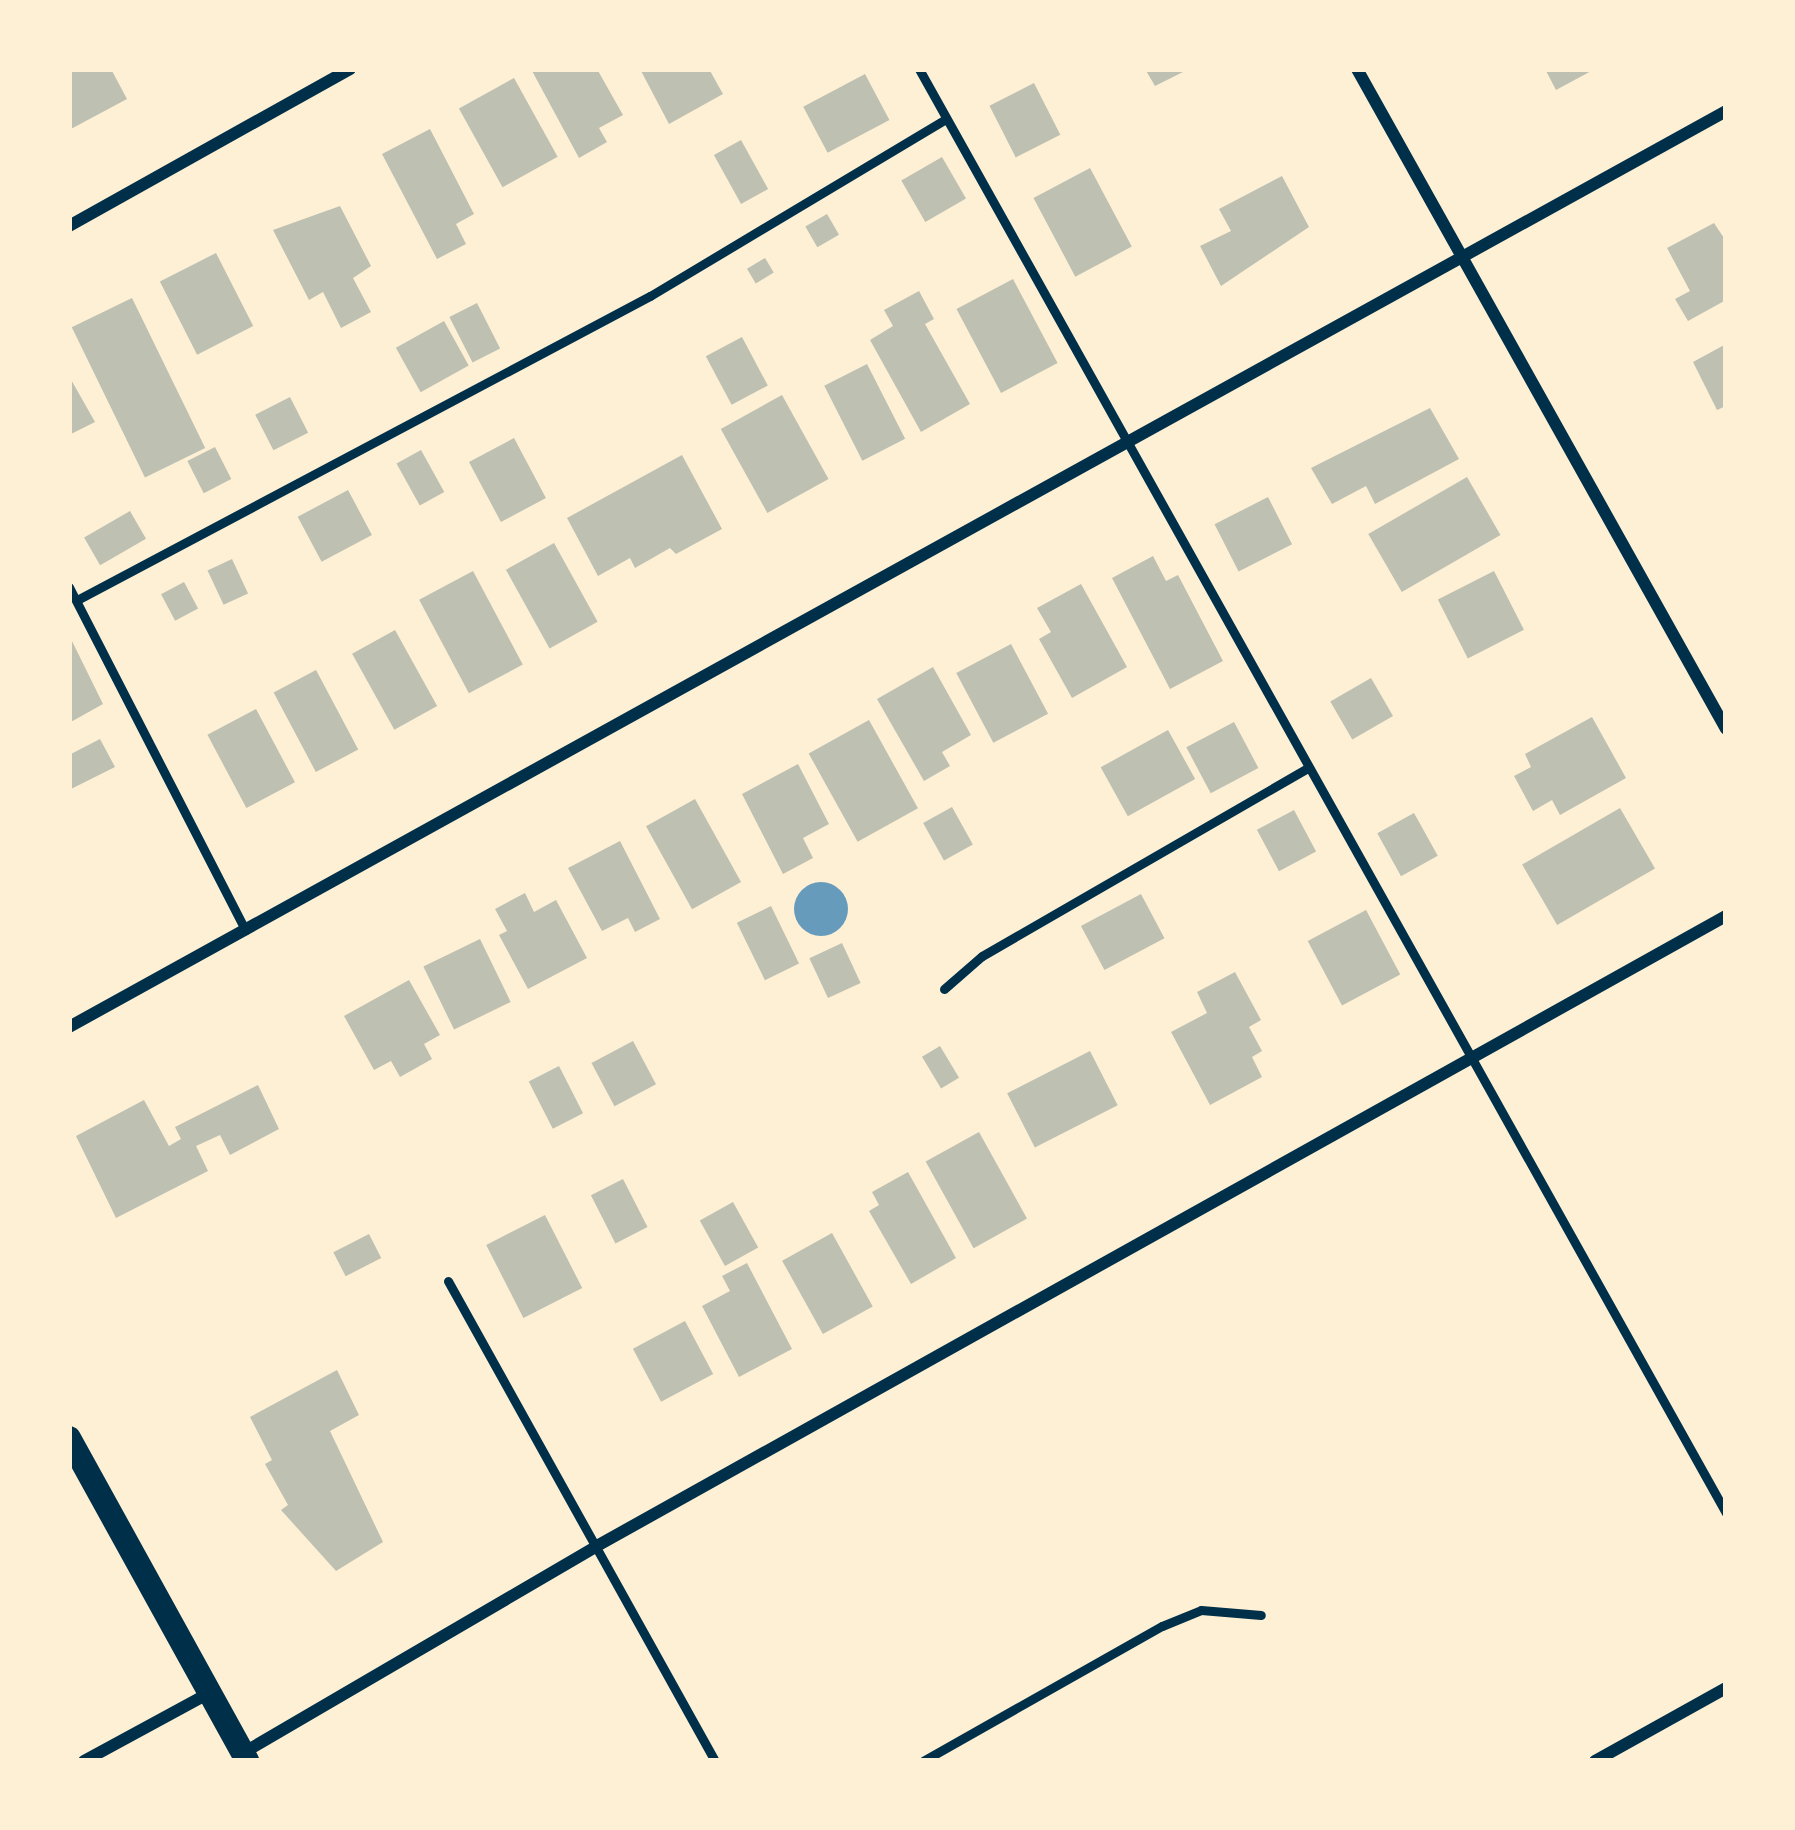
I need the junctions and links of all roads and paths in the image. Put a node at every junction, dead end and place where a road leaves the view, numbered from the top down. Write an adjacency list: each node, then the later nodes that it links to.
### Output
1 (350, 69): 6 (street)
2 (919, 69): 5 (lane)
3 (1357, 69): 7 (street)
4 (1726, 111): 7 (street)
5 (946, 119): 8 (lane); 10 (lane)
6 (69, 226)
7 (1462, 260): 8 (street); 11 (street)
8 (1127, 442): 12 (lane); 14 (street)
9 (69, 587): 10 (lane)
10 (77, 600): 14 (lane)
11 (1726, 729)
12 (1307, 768): 15 (lane); 17 (lane)
13 (1726, 916): 17 (street)
14 (244, 929): 16 (street)
15 (944, 989)
16 (69, 1027)
17 (1469, 1060): 20 (lane); 21 (street)
18 (448, 1282): 21 (lane)
19 (69, 1438): 24 (main road)
20 (1726, 1513)
21 (595, 1547): 25 (street); 27 (lane)
22 (1261, 1615): 28 (lane)
23 (1726, 1688): 29 (street)
24 (209, 1693): 25 (main road); 26 (street)
25 (245, 1757)
26 (84, 1761)
27 (715, 1761)
28 (923, 1761)
29 (1595, 1761)

